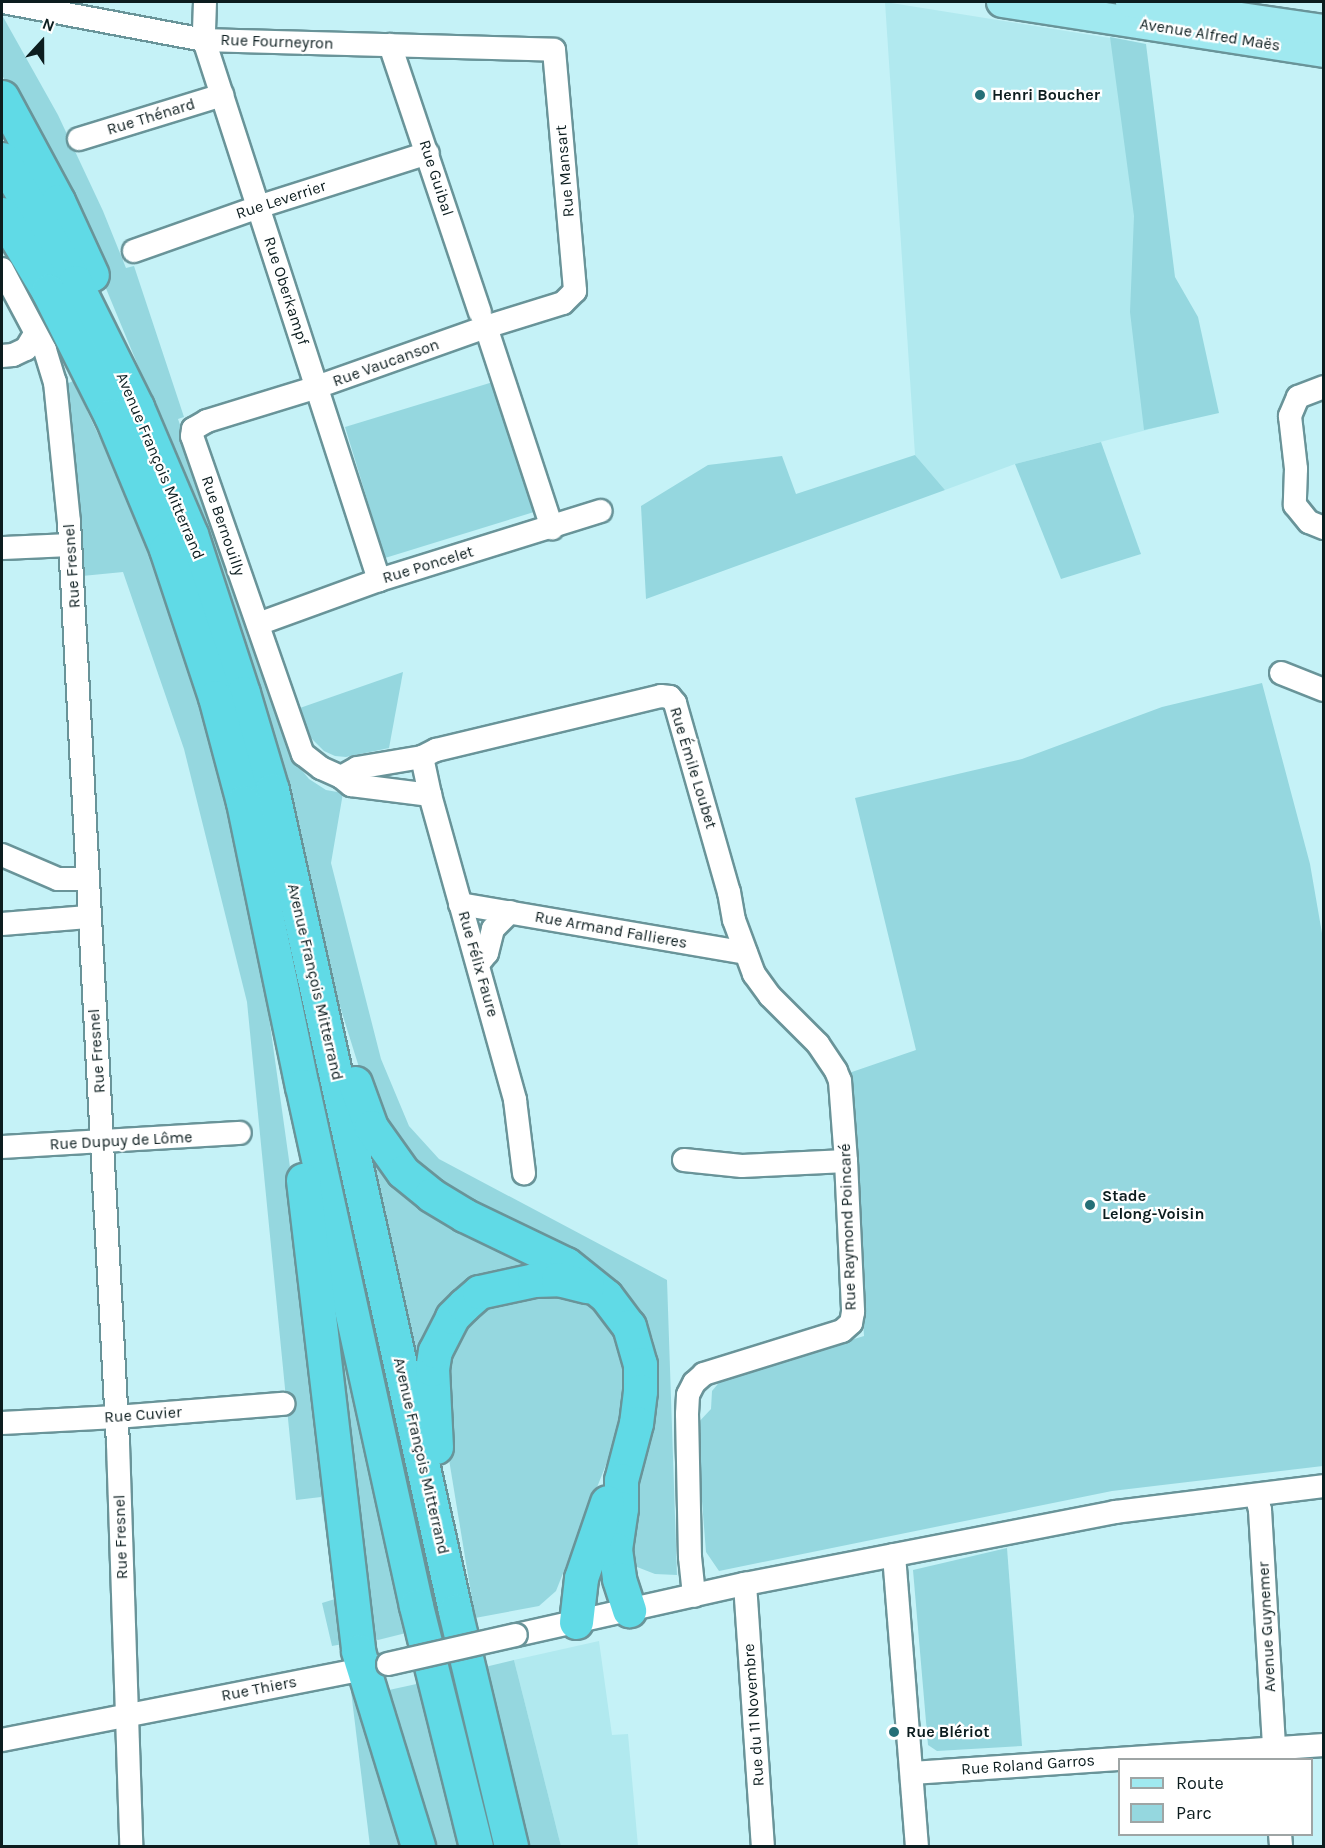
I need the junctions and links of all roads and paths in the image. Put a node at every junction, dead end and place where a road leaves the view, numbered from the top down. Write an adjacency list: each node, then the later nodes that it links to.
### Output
1 (3, 2): 6 (street, Rue Fourneyron)
2 (205, 2): 6 (street, Rue Oberkampf)
3 (1131, 2): 5 (main road, Avenue Alfred Maës)
4 (1019, 3): 9 (main road, Avenue Alfred Maës)
5 (1323, 30)
6 (204, 40): 7 (street, Rue Fourneyron); 10 (street, Rue Oberkampf)
7 (392, 46): 8 (street, Rue Fourneyron); 13 (street, Rue Guibal)
8 (554, 50): 19 (street, Rue Mansart)
9 (1323, 52)
10 (222, 95): 12 (street, Rue Thénard); 15 (street, Rue Oberkampf)
11 (2, 97): 22 (highway)
12 (79, 139)
13 (428, 153): 15 (street, Rue Leverrier); 20 (street, Rue Guibal)
14 (2, 159): 22 (highway, Avenue François Mitterrand)
15 (258, 207): 17 (street, Rue Leverrier); 25 (street, Rue Oberkampf)
16 (2, 214): 51 (highway, Avenue François Mitterrand)
17 (134, 251)
18 (2, 269): 21 (street, Rue Fresnel)
19 (575, 291): 20 (street, Rue Vaucanson)
20 (483, 320): 25 (street, Rue Vaucanson); 28 (street, Rue Guibal)
21 (36, 334): 23 (street); 30 (street, Rue Fresnel)
22 (106, 341): 49 (highway, Avenue François Mitterrand)
23 (2, 356)
24 (1323, 387): 29 (street)
25 (314, 389): 26 (street, Rue Vaucanson); 32 (street, Rue Oberkampf)
26 (194, 429): 33 (street, Rue Bernouilly)
27 (600, 511): 28 (street, Rue Poncelet)
28 (552, 528): 32 (street, Rue Poncelet)
29 (1323, 528)
30 (70, 545): 31 (street); 40 (street, Rue Fresnel)
31 (2, 548)
32 (376, 581): 33 (street, Rue Poncelet)
33 (258, 624): 37 (street)
34 (1281, 673): 35 (street)
35 (1323, 690)
36 (422, 757): 37 (street, Rue Émile Loubet); 38 (street, Rue Félix Faure); 44 (street, Rue Émile Loubet)
37 (341, 777): 38 (street)
38 (430, 795): 41 (street, Rue Félix Faure)
39 (2, 855): 40 (street)
40 (86, 879): 43 (street, Rue Fresnel)
41 (460, 904): 42 (street, Rue Armand Fallieres); 48 (street, Rue Félix Faure)
42 (510, 912): 46 (street, Rue Armand Fallieres); 48 (street)
43 (88, 918): 45 (street); 53 (street, Rue Fresnel)
44 (734, 920): 46 (street); 47 (street, Rue Émile Loubet)
45 (2, 924)
46 (712, 947): 47 (street, Rue Armand Fallieres)
47 (746, 953): 50 (street, Rue Émile Loubet)
48 (478, 964): 57 (street, Rue Félix Faure)
49 (313, 975): 58 (highway); 65 (highway, Avenue François Mitterrand)
50 (836, 1071): 56 (street, Rue Raymond Poincaré)
51 (302, 1086): 71 (highway); 81 (highway, Avenue François Mitterrand)
52 (240, 1133): 53 (street, Rue Dupuy de Lôme)
53 (102, 1142): 54 (street, Rue Dupuy de Lôme); 60 (street, Rue Fresnel)
54 (2, 1147)
55 (684, 1160): 56 (street)
56 (846, 1161): 68 (street, Rue Raymond Poincaré)
57 (524, 1173)
58 (597, 1289): 62 (highway); 65 (highway)
59 (284, 1404): 60 (street, Rue Cuvier)
60 (116, 1417): 61 (street, Rue Cuvier); 72 (street, Rue Fresnel)
61 (2, 1423)
62 (621, 1480): 69 (highway); 70 (highway)
63 (1323, 1486): 64 (street, Rue Thiers)
64 (1256, 1495): 66 (street, Rue Thiers); 75 (street, Avenue Guynemer)
65 (434, 1511): 82 (highway, Avenue François Mitterrand)
66 (894, 1555): 67 (street, Rue Thiers); 78 (street)
67 (745, 1584): 68 (street, Rue Thiers); 83 (street, Rue du 11 Novembre)
68 (694, 1596): 69 (street, Rue Thiers)
69 (629, 1610): 70 (street, Rue Thiers)
70 (576, 1622): 71 (street, Rue Thiers, bridge)
71 (376, 1666): 72 (street, Rue Thiers); 80 (highway)
72 (127, 1716): 73 (street, Rue Thiers); 79 (street, Rue Fresnel)
73 (2, 1740)
74 (1323, 1745): 75 (street, Rue Roland Garros)
75 (1274, 1754): 76 (street, Rue Roland Garros)
76 (1198, 1758)
77 (1118, 1762): 78 (street, Rue Roland Garros)
78 (912, 1773): 84 (street)
79 (131, 1846)
80 (418, 1846)
81 (476, 1846)
82 (511, 1846)
83 (763, 1846)
84 (917, 1846)

